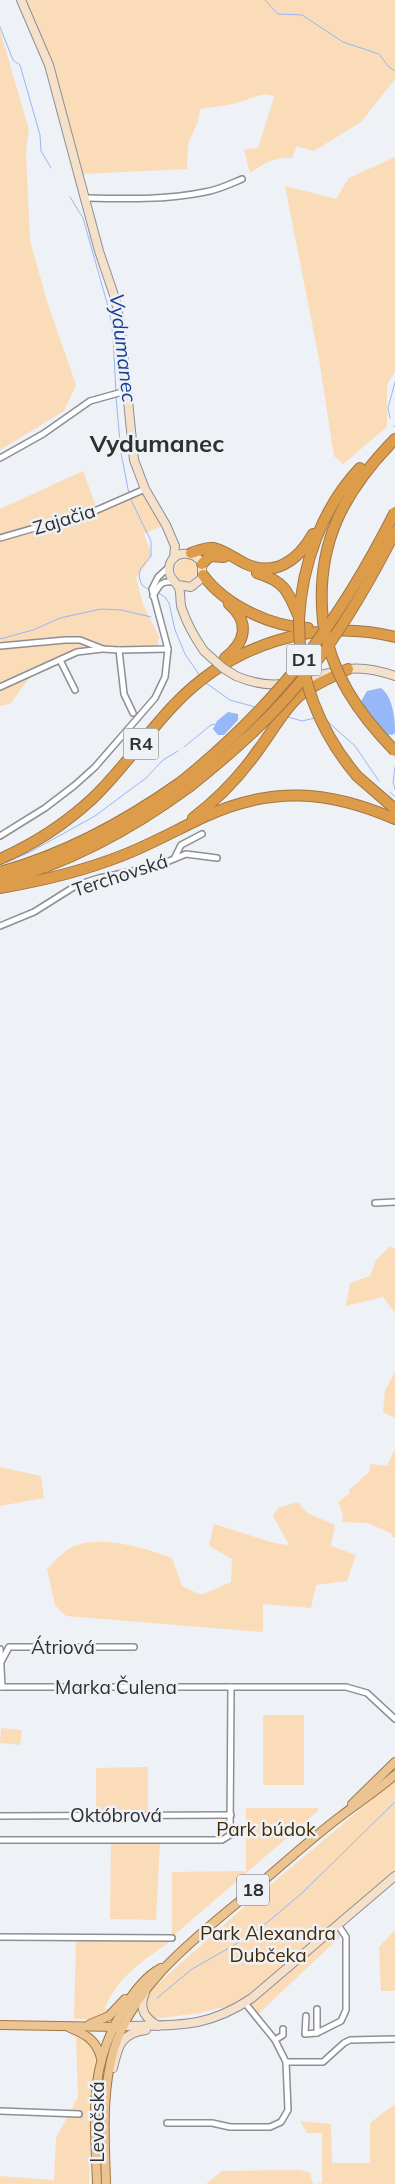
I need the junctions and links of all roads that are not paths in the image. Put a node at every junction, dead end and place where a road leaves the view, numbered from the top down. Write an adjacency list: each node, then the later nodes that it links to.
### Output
1 (21, 0): 3 (main road)
2 (242, 179): 3 (street)
3 (86, 198): 4 (main road)
4 (123, 391): 7 (street); 8 (main road)
5 (395, 440): 6 (highway)
6 (382, 452): 10 (highway); 35 (highway, bridge)
7 (0, 458)
8 (145, 489): 11 (main road); 13 (street, Zajačia)
9 (395, 512): 36 (highway, D1, bridge)
10 (323, 523): 14 (highway); 21 (highway)
11 (166, 525): 14 (main road); 15 (main road)
12 (395, 532): 36 (highway, D1, bridge)
13 (0, 538)
14 (189, 553): 15 (main road); 17 (main road)
15 (174, 558): 16 (main road)
16 (169, 567): 18 (main road); 19 (street)
17 (198, 577): 18 (main road); 20 (main road); 21 (highway); 22 (highway); 30 (highway)
18 (175, 584): 19 (street); 20 (main road)
19 (155, 586): 26 (street)
20 (185, 616): 29 (main road, bridge)
21 (299, 619): 37 (highway, bridge)
22 (331, 631): 23 (highway, R4); 30 (highway, R4)
23 (395, 637)
24 (0, 646): 25 (street)
25 (103, 649): 27 (street); 28 (street)
26 (168, 649): 27 (street); 41 (street)
27 (118, 650): 34 (street)
28 (60, 660): 32 (street); 33 (street)
29 (348, 669): 31 (main road); 40 (highway)
30 (208, 674): 44 (highway, R4)
31 (395, 676)
32 (0, 687)
33 (75, 690)
34 (133, 713)
35 (395, 751)
36 (185, 784): 45 (highway, D1); 46 (highway, D1)
37 (395, 809)
38 (395, 819): 40 (highway)
39 (202, 834): 42 (street)
40 (167, 835): 47 (highway)
41 (0, 836)
42 (175, 858): 43 (street, Terchovská); 48 (street, Terchovská)
43 (218, 858)
44 (0, 859)
45 (0, 872)
46 (0, 882)
47 (0, 888)
48 (0, 926)
49 (395, 1202): 50 (street)
50 (375, 1203)
51 (134, 1647): 53 (street, Átriová)
52 (0, 1649): 53 (street)
53 (1, 1662): 54 (street)
54 (1, 1687): 55 (street, Marka Čulena)
55 (231, 1687): 56 (street, Marka Čulena); 59 (street)
56 (395, 1719)
57 (395, 1762): 61 (main road, Levočská / 18)
58 (395, 1775): 61 (main road, Levočská / 18)
59 (231, 1815): 60 (street, Októbrová); 62 (street, Októbrová)
60 (0, 1816)
61 (340, 1816): 67 (main road, Levočská / 18)
62 (0, 1840)
63 (395, 1876): 64 (main road)
64 (338, 1925): 68 (main road); 77 (street)
65 (0, 1937): 66 (street)
66 (172, 1938)
67 (145, 1985): 72 (main road); 73 (main road, Levočská / 18); 74 (main road, Levočská / 18); 75 (main road)
68 (245, 2003): 75 (main road); 79 (street)
69 (317, 2009): 77 (street)
70 (306, 2016): 77 (street)
71 (0, 2026): 72 (main road)
72 (66, 2026): 74 (main road); 80 (main road)
73 (124, 2026): 74 (main road); 75 (main road); 82 (main road, Levočská / 18)
74 (113, 2027): 80 (main road, Levočská / 18)
75 (160, 2027): 82 (main road)
76 (283, 2029): 79 (street)
77 (317, 2033)
78 (395, 2039): 81 (street)
79 (275, 2040): 81 (street)
80 (101, 2058): 86 (main road, Levočská / 18)
81 (286, 2062): 85 (street)
82 (105, 2096): 87 (main road, Levočská / 18)
83 (0, 2111): 84 (street)
84 (79, 2114)
85 (167, 2123)
86 (97, 2184)
87 (106, 2184)

